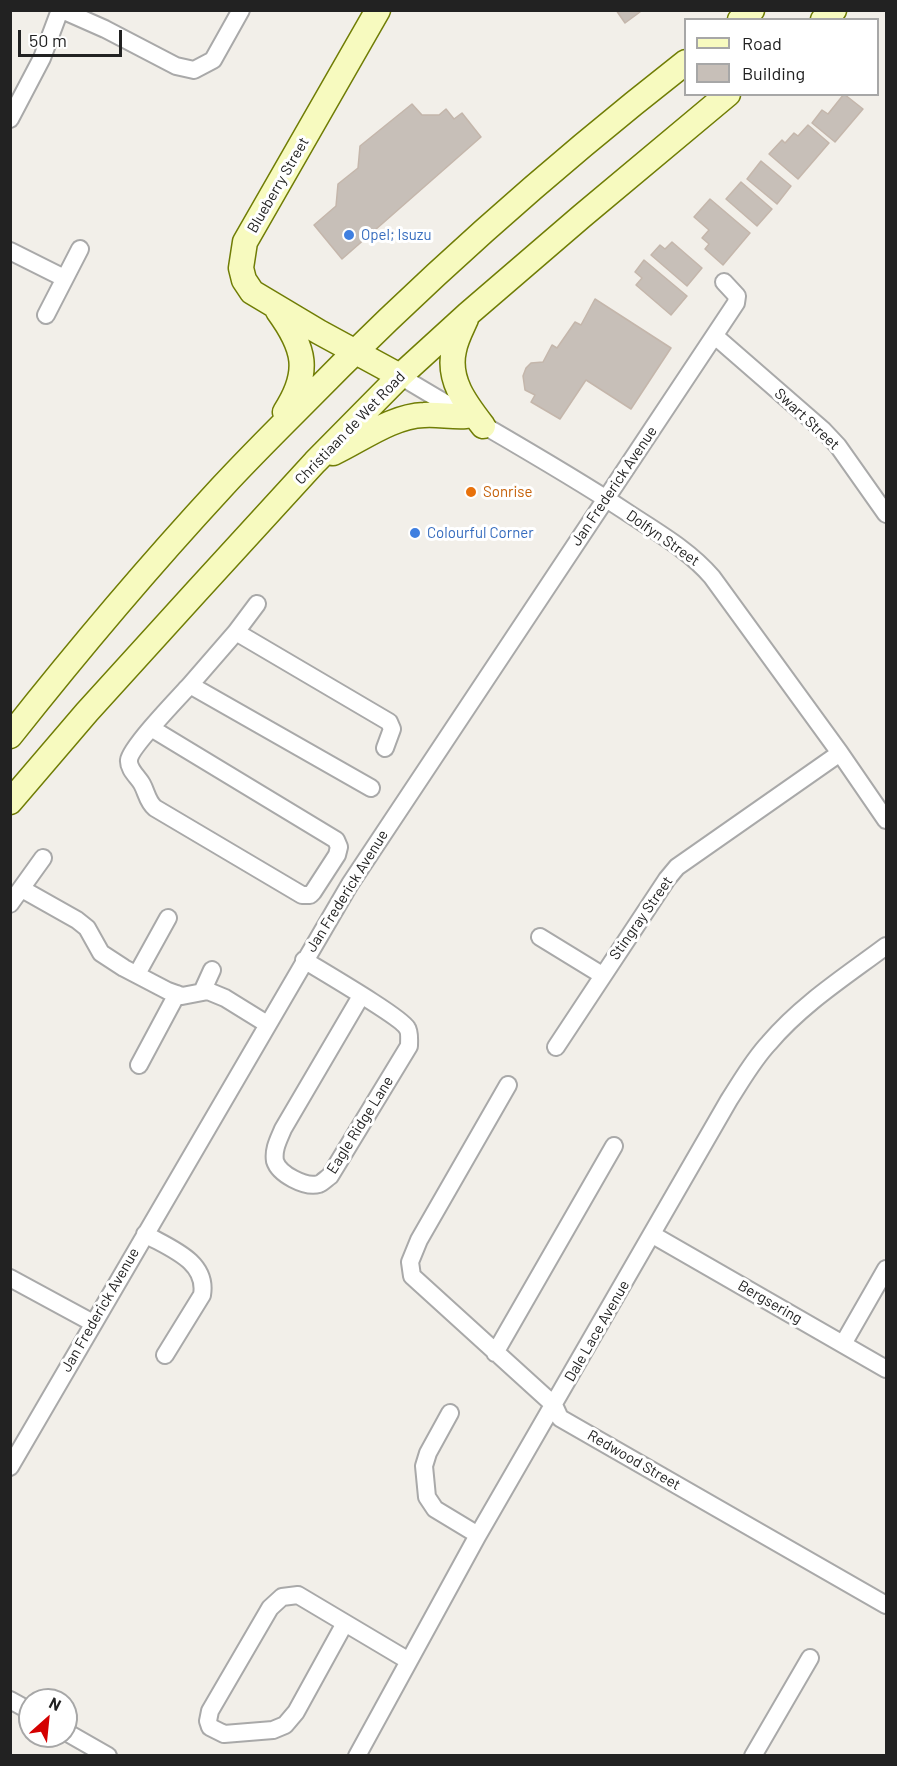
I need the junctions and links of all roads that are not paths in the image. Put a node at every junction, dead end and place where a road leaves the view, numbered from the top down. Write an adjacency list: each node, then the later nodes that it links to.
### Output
1 (61, 10): 2 (street); 6 (street)
2 (241, 10)
3 (378, 10): 11 (main road, Blueberry Street)
4 (684, 64): 15 (main road)
5 (726, 96): 12 (main road, Christiaan de Wet Road)
6 (10, 119)
7 (80, 249): 9 (street)
8 (10, 251): 9 (street)
9 (64, 278): 13 (street)
10 (724, 282): 14 (street, Jan Frederick Avenue)
11 (275, 307): 15 (main road, Blueberry Street); 18 (main road)
12 (468, 314): 16 (main road, Christiaan de Wet Road); 17 (main road)
13 (46, 315)
14 (715, 336): 20 (street, Jan Frederick Avenue); 21 (street, Swart Street)
15 (354, 352): 16 (main road, Dolfyn Street); 18 (main road)
16 (400, 376): 17 (street, Dolfyn Street); 19 (main road, Christiaan de Wet Road)
17 (475, 421): 19 (main road); 20 (street, Dolfyn Street)
18 (263, 444): 26 (main road)
19 (315, 462): 30 (main road, Christiaan de Wet Road)
20 (605, 498): 28 (street, Dolfyn Street); 38 (street, Jan Frederick Avenue)
21 (886, 514)
22 (257, 604): 23 (street)
23 (236, 632): 24 (street); 27 (street)
24 (190, 685): 25 (street); 29 (street)
25 (151, 728): 25 (street)
26 (10, 736)
27 (385, 748)
28 (840, 753): 31 (street, Dolfyn Street); 41 (street, Stingray Street)
29 (371, 788)
30 (10, 802)
31 (886, 820)
32 (43, 858): 33 (street)
33 (22, 889): 34 (street); 40 (street)
34 (10, 904)
35 (168, 918): 40 (street)
36 (540, 937): 41 (street)
37 (886, 946): 51 (street, Dale Lace Avenue)
38 (304, 960): 44 (street, Eagle Ridge Lane); 45 (street, Jan Frederick Avenue)
39 (212, 970): 42 (street)
40 (136, 974): 43 (street)
41 (602, 975): 46 (street, Stingray Street)
42 (202, 992): 43 (street); 45 (street)
43 (177, 994): 47 (street)
44 (361, 996): 44 (street, Eagle Ridge Lane)
45 (267, 1024): 50 (street, Jan Frederick Avenue)
46 (556, 1047)
47 (139, 1065)
48 (508, 1085): 56 (street, Redwood Street)
49 (614, 1146): 56 (street)
50 (145, 1234): 54 (street, Jan Frederick Avenue); 57 (street)
51 (652, 1235): 55 (street, Bergsering); 59 (street, Dale Lace Avenue)
52 (886, 1269): 55 (street)
53 (10, 1278): 54 (street)
54 (93, 1323): 61 (street, Jan Frederick Avenue)
55 (843, 1344): 58 (street, Bergsering)
56 (495, 1353): 59 (street, Redwood Street)
57 (165, 1355)
58 (886, 1369)
59 (554, 1405): 62 (street, Dale Lace Avenue); 63 (street, Redwood Street)
60 (450, 1413): 62 (street)
61 (10, 1467)
62 (478, 1535): 66 (street, Dale Lace Avenue)
63 (886, 1605)
64 (345, 1623): 64 (street); 66 (street)
65 (810, 1658): 70 (street)
66 (409, 1661): 69 (street, Dale Lace Avenue)
67 (78, 1739): 68 (street)
68 (108, 1755)
69 (357, 1755)
70 (753, 1755)

